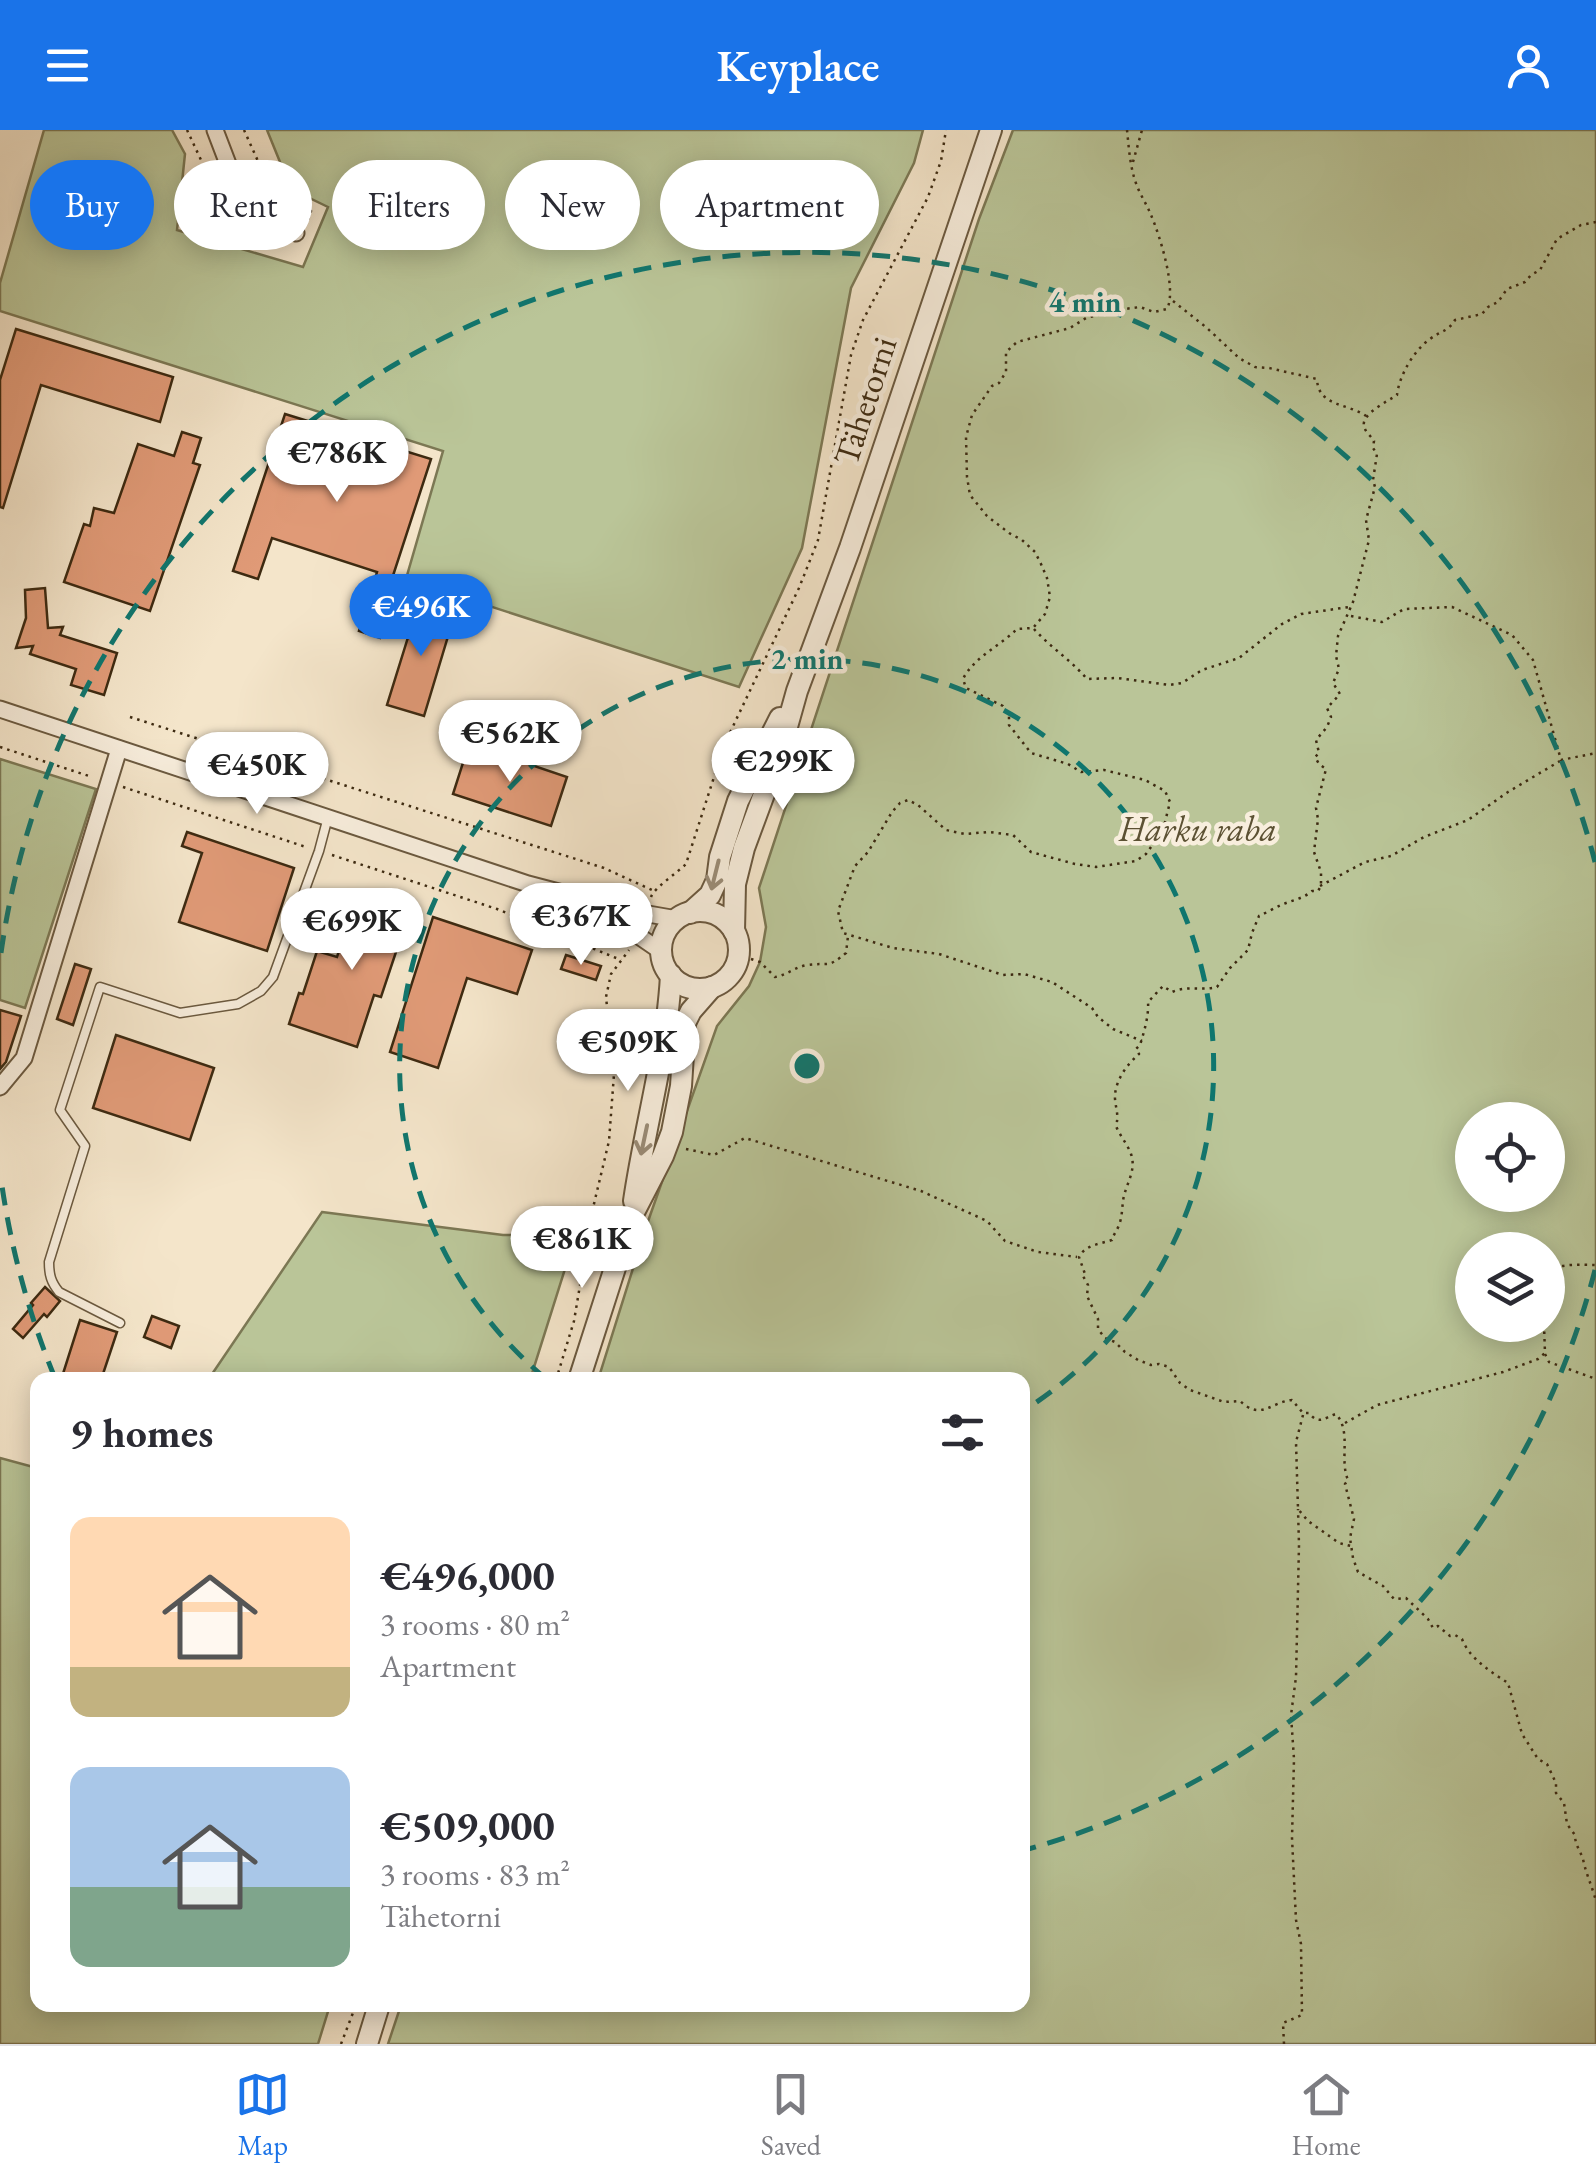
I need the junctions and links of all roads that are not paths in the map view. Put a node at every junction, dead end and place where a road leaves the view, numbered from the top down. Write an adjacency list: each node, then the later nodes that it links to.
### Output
1 (215, 130): 3 (street)
2 (991, 130): 4 (street, Tähetorni)
3 (226, 160)
4 (797, 691): 9 (street, Tähetorni, one-way to 9); 10 (street, Tähetorni)
5 (0, 709): 6 (street)
6 (120, 748): 7 (street); 14 (street)
7 (328, 817): 8 (street); 16 (lane)
8 (528, 884): 9 (street); 11 (street)
9 (684, 916): 10 (street); 11 (street)
10 (734, 931): 13 (street)
11 (662, 952): 12 (street)
12 (671, 975): 13 (street); 15 (street, one-way to 15)
13 (712, 987): 15 (street)
14 (0, 1087)
15 (632, 1218): 17 (street)
16 (120, 1323)
17 (583, 1372)
18 (377, 2012): 19 (street)
19 (367, 2041)

